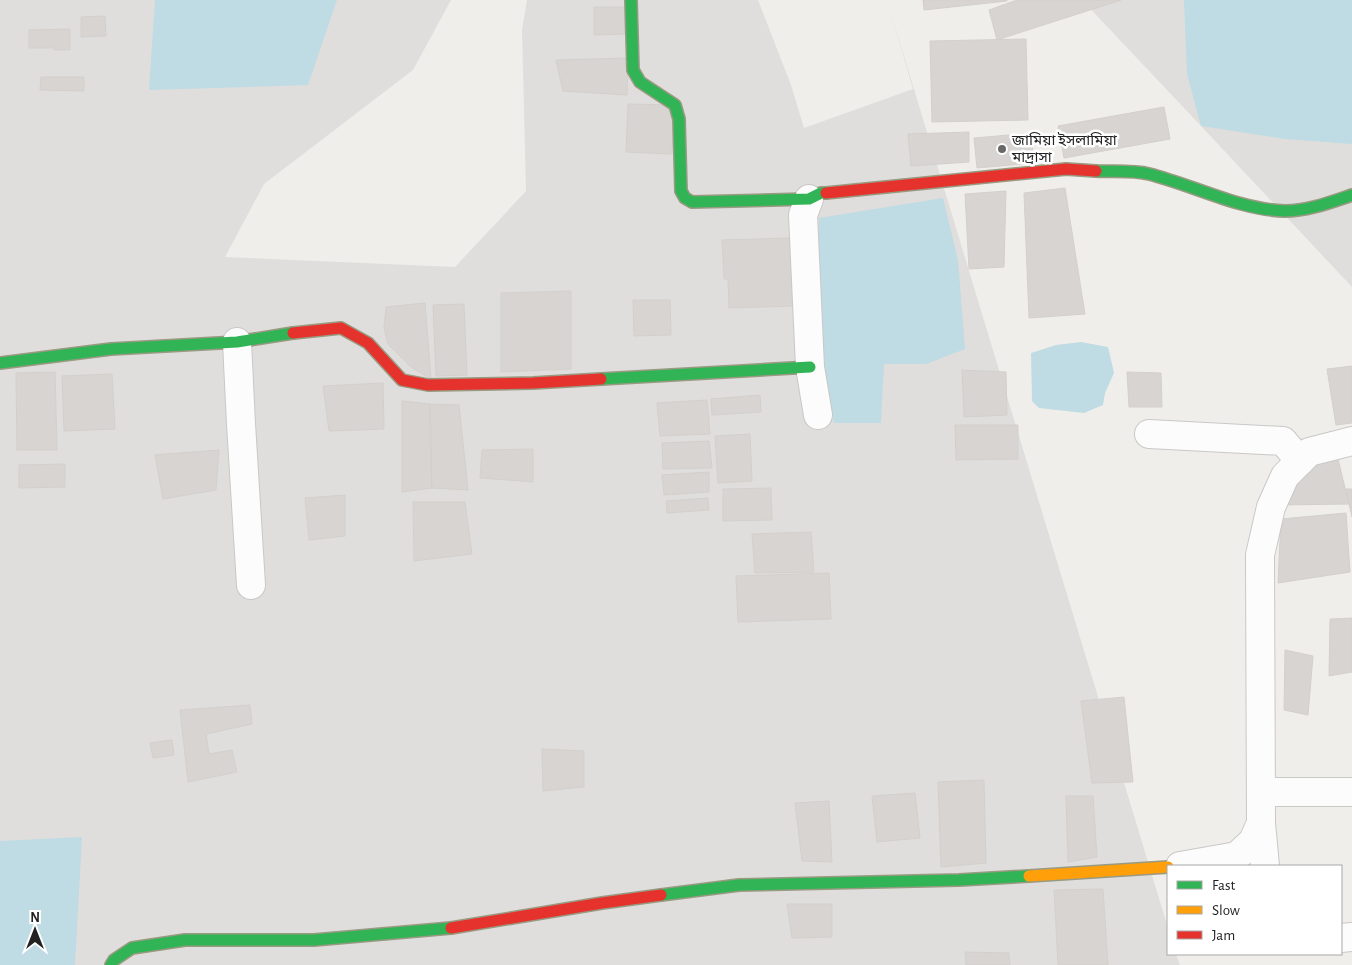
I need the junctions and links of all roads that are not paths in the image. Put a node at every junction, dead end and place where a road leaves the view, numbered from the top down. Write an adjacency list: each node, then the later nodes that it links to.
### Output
1 (631, 0): 3 (street)
2 (1352, 195): 3 (street)
3 (809, 199): 6 (street)
4 (237, 342): 5 (street); 6 (street); 11 (street)
5 (0, 363)
6 (810, 367): 7 (street)
7 (818, 414)
8 (1149, 434): 10 (street)
9 (1352, 441): 10 (street)
10 (1300, 461): 12 (street)
11 (251, 585)
12 (1261, 792): 13 (street); 14 (street)
13 (1352, 792)
14 (1261, 823): 15 (street); 16 (street)
15 (1186, 865)
16 (1264, 865)
17 (1167, 867): 18 (street)
18 (111, 965)

